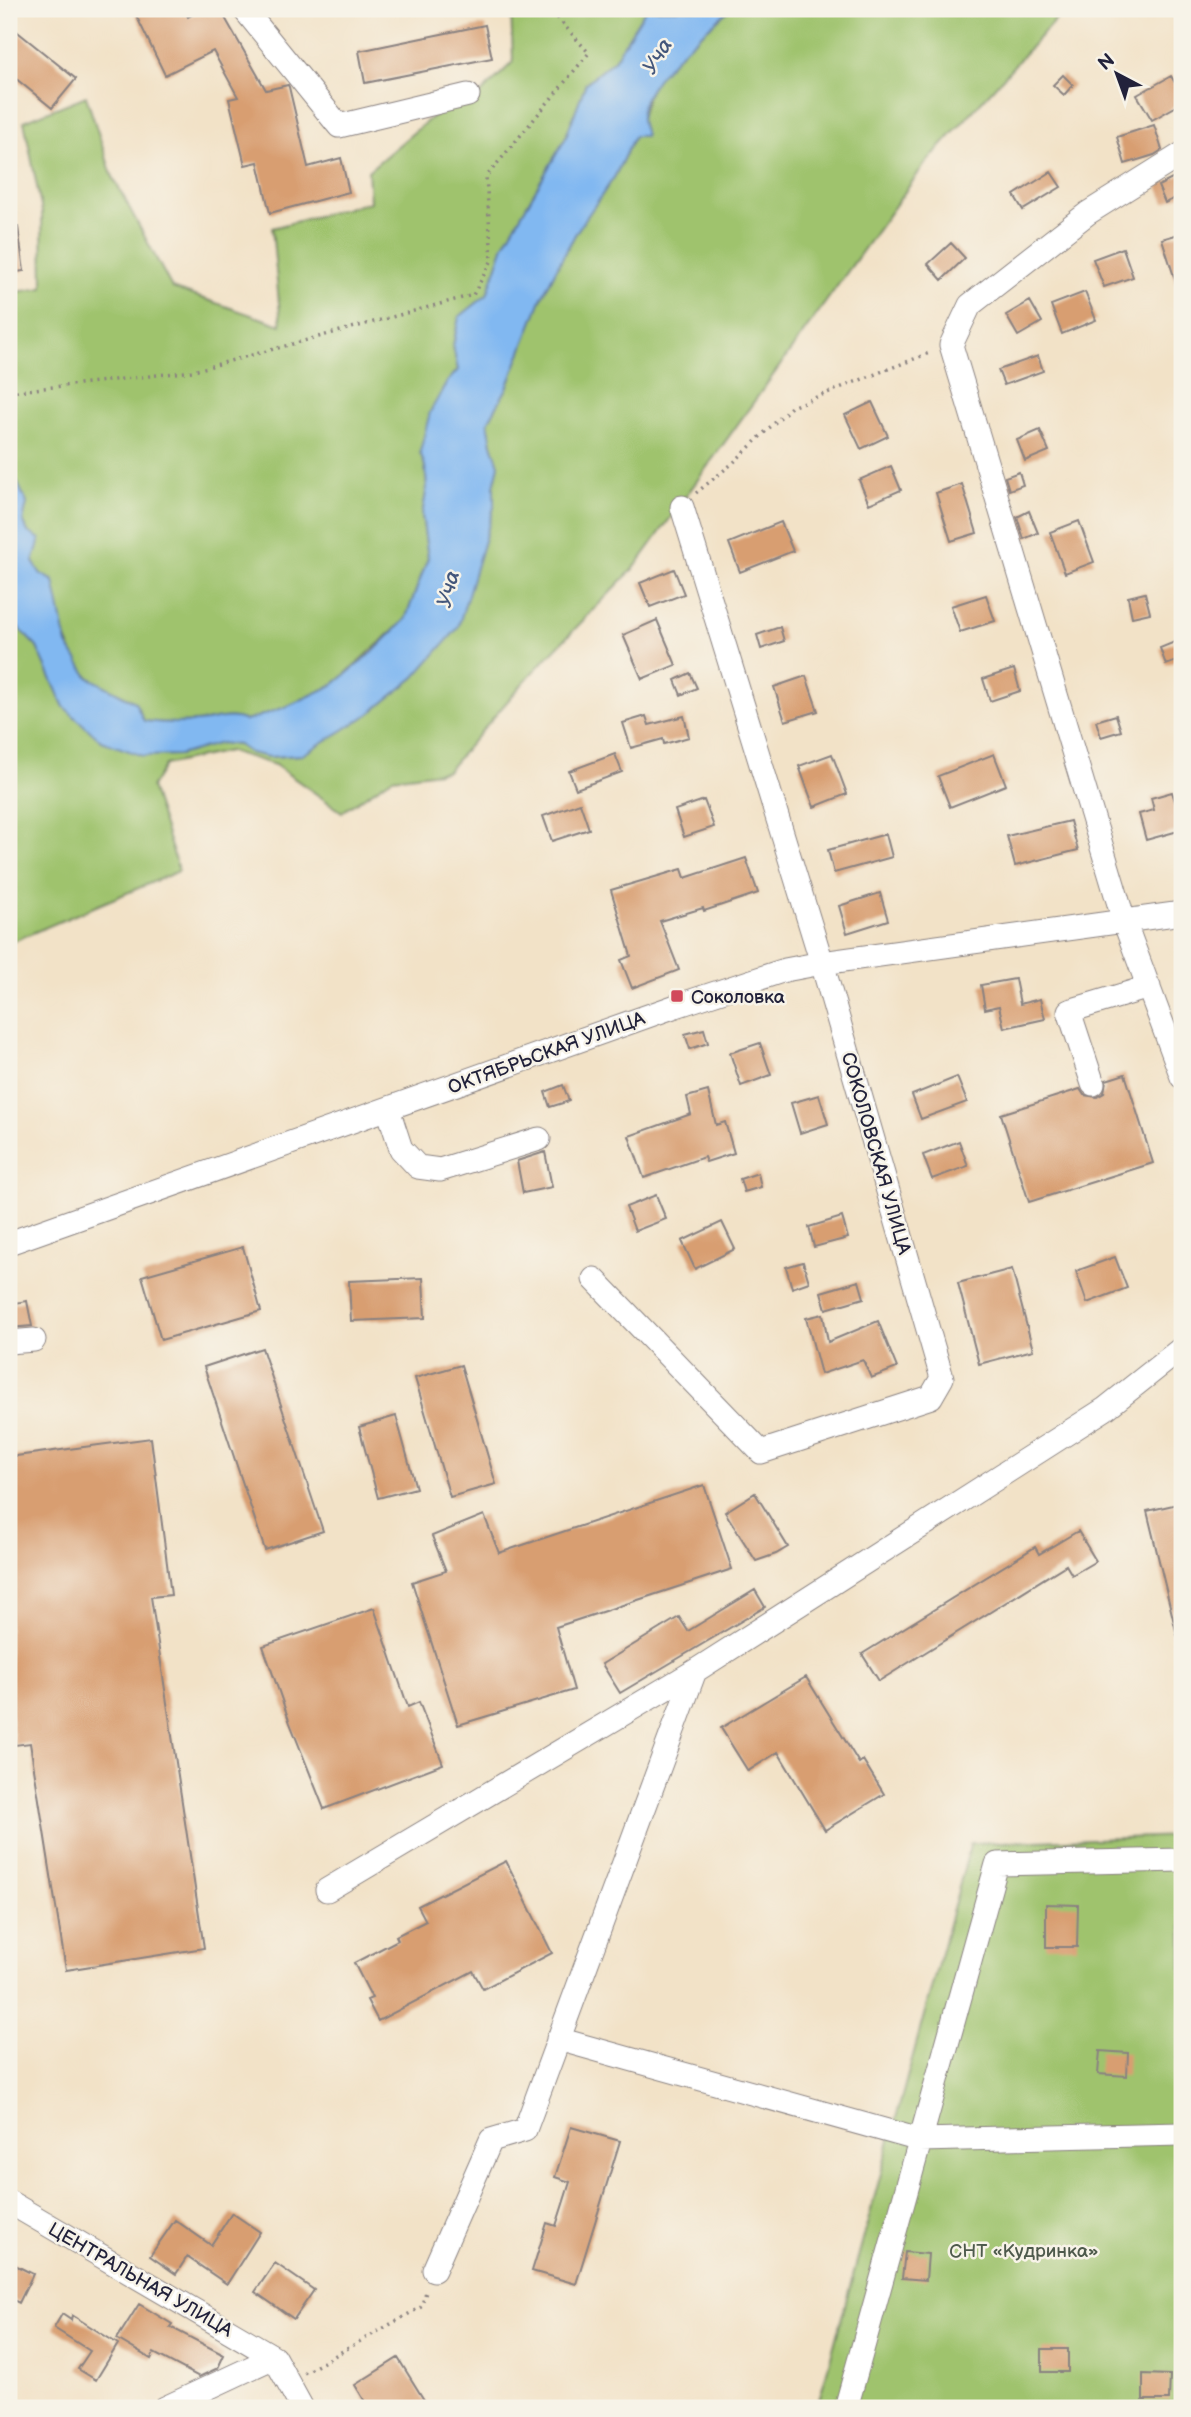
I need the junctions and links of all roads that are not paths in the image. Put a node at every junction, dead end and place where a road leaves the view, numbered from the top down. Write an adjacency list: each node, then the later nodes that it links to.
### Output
1 (244, 9): 2 (street)
2 (468, 95)
3 (1182, 153): 6 (street)
4 (682, 507): 7 (street, СОКОЛОВСКАЯ УЛИЦА)
5 (1182, 913): 6 (street, ОКТЯБРЬСКАЯ УЛИЦА)
6 (1124, 921): 7 (street, ОКТЯБРЬСКАЯ УЛИЦА); 8 (street)
7 (822, 963): 11 (street, ОКТЯБРЬСКАЯ УЛИЦА); 14 (street, СОКОЛОВСКАЯ УЛИЦА)
8 (1149, 987): 9 (street); 10 (street)
9 (1182, 1077)
10 (1093, 1084)
11 (387, 1109): 12 (street); 13 (street, ОКТЯБРЬСКАЯ УЛИЦА)
12 (539, 1139)
13 (9, 1243)
14 (594, 1279)
15 (34, 1339): 16 (street)
16 (9, 1342)
17 (1182, 1348): 18 (street)
18 (695, 1671): 20 (street); 21 (street)
19 (1182, 1860): 23 (street)
20 (327, 1890)
21 (558, 2039): 23 (street); 25 (street)
22 (1182, 2134): 23 (street)
23 (920, 2140): 29 (street)
24 (9, 2202): 26 (street, ЦЕНТРАЛЬНАЯ УЛИЦА)
25 (434, 2270)
26 (274, 2357): 27 (street); 28 (street)
27 (165, 2408)
28 (302, 2408)
29 (846, 2408)

